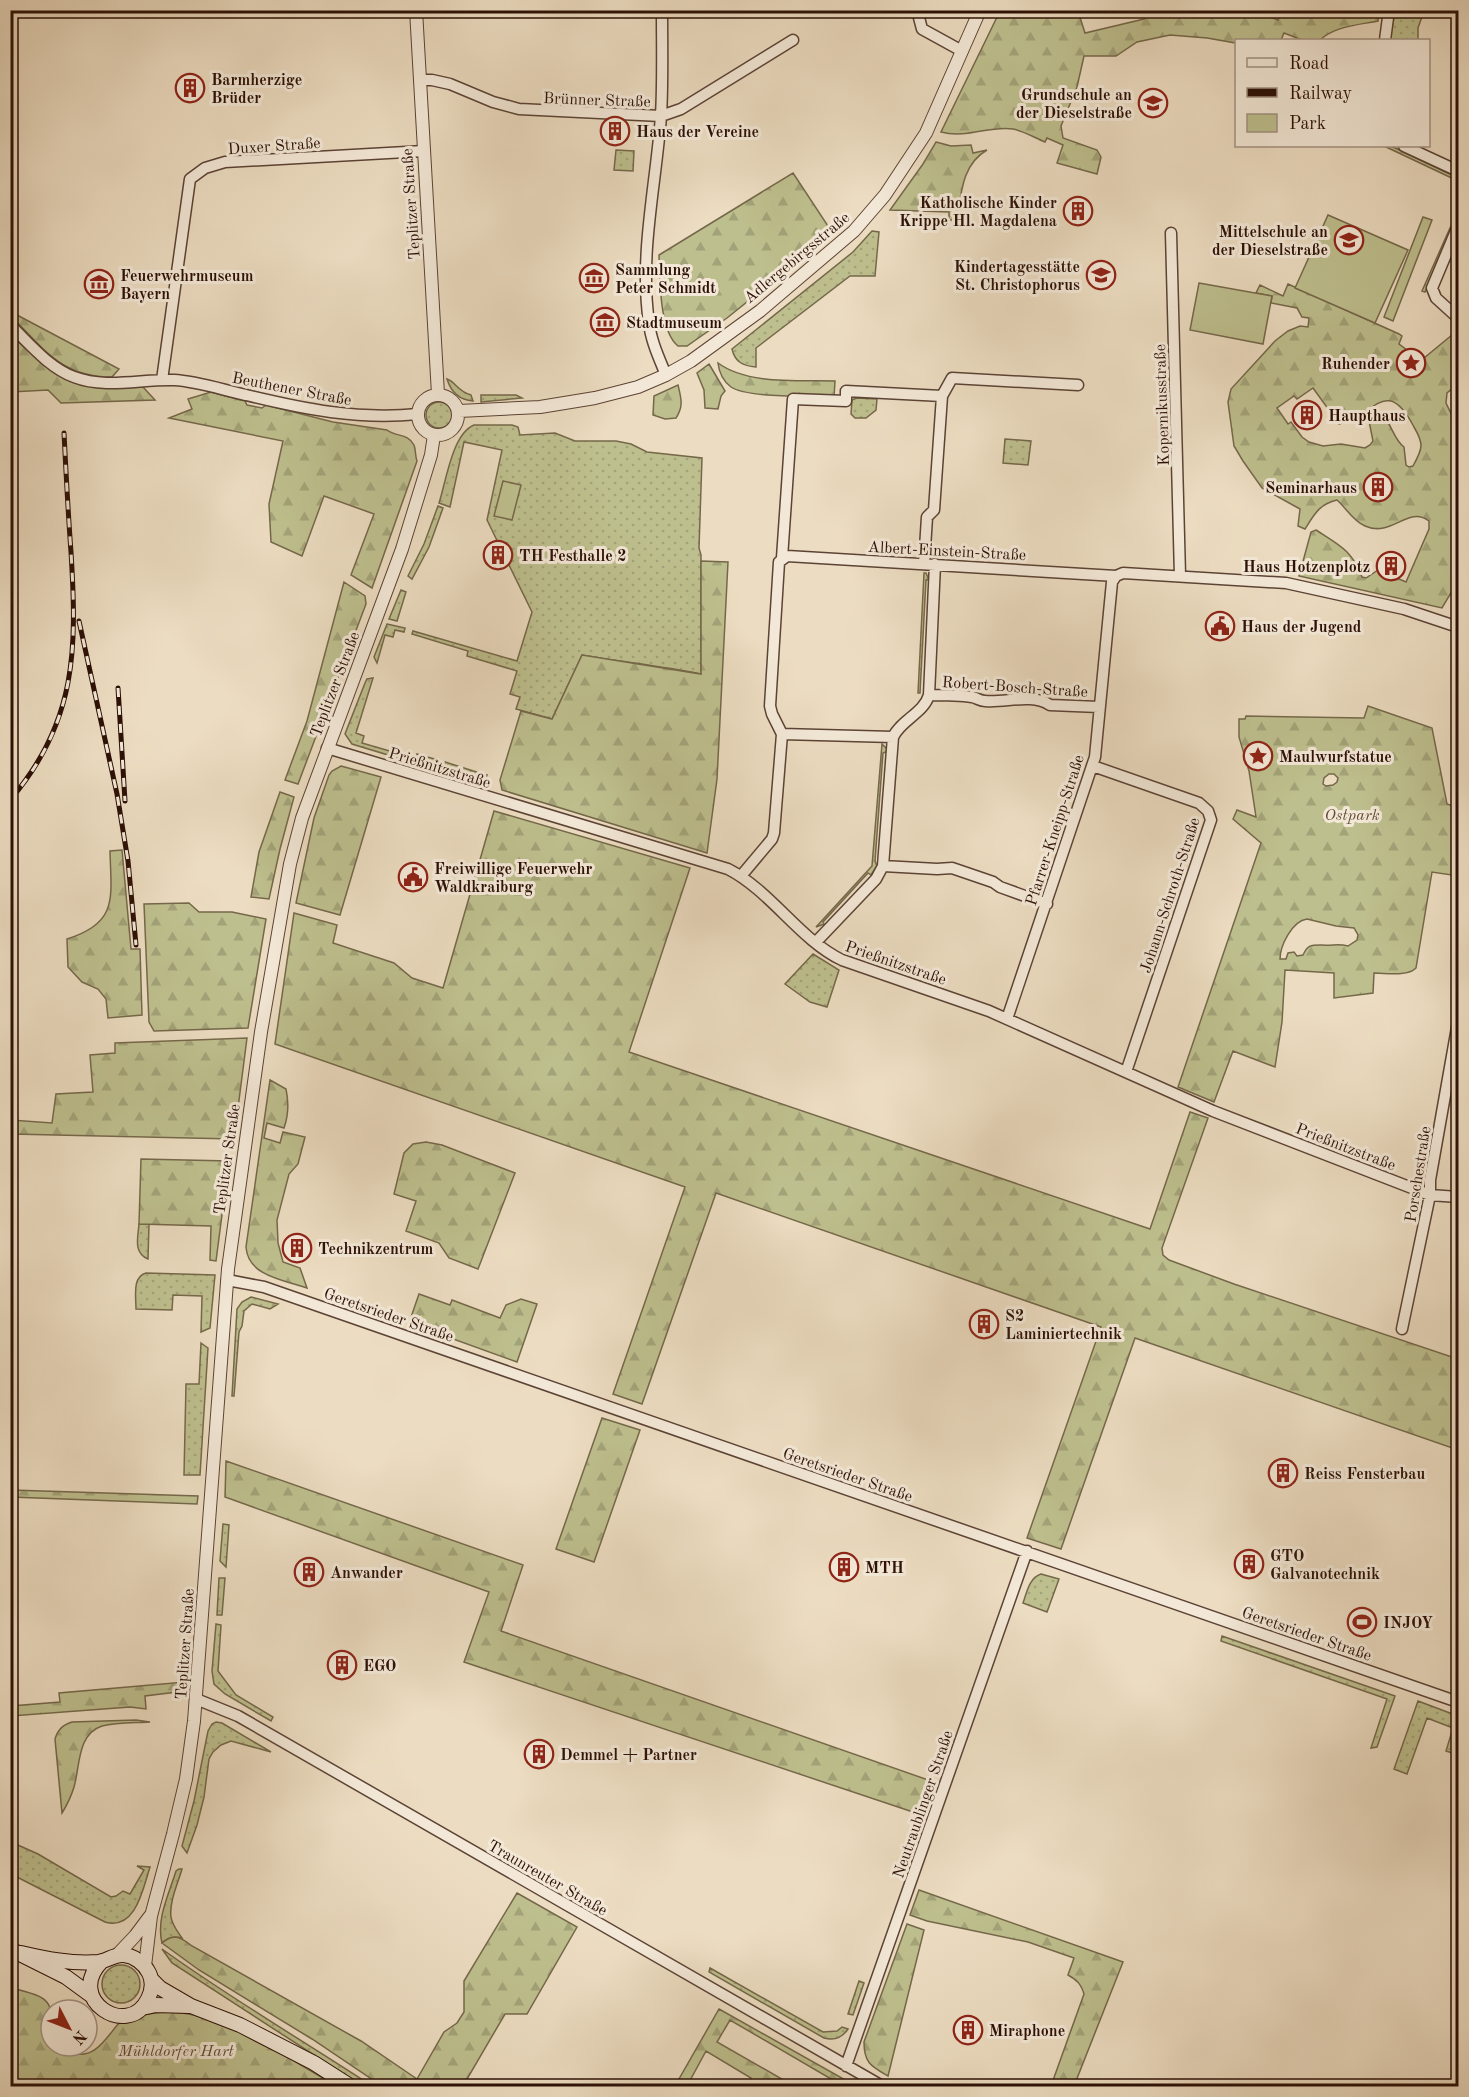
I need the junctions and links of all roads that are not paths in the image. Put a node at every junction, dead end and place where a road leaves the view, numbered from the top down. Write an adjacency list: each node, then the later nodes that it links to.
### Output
1 (416, 10): 9 (street, Teplitzer Straße)
2 (662, 10): 10 (street)
3 (917, 10): 8 (street)
4 (980, 10): 8 (street, Adlergebirgsstraße)
5 (1389, 10): 6 (street)
6 (1385, 39)
7 (794, 40): 10 (street, Brünner Straße)
8 (962, 51): 18 (street, Adlergebirgsstraße)
9 (420, 80): 10 (street, Brünner Straße); 12 (street, Teplitzer Straße)
10 (661, 116): 18 (street)
11 (1406, 147): 13 (street)
12 (424, 151): 19 (street, Duxer Straße); 21 (street, Teplitzer Straße)
13 (1458, 171)
14 (1458, 226): 16 (street)
15 (1171, 233): 29 (street, Kopernikusstraße)
16 (1458, 318)
17 (10, 325): 19 (street, Beuthener Straße)
18 (666, 375): 23 (street, Adlergebirgsstraße)
19 (162, 380): 24 (street, Beuthener Straße)
20 (1078, 385): 22 (street)
21 (438, 394): 23 (street); 24 (street)
22 (942, 396): 26 (street); 27 (street)
23 (459, 411): 25 (street)
24 (418, 414): 25 (street)
25 (434, 435): 35 (street, Teplitzer Straße)
26 (780, 560): 27 (street, Albert-Einstein-Straße); 33 (street)
27 (930, 564): 28 (street, Albert-Einstein-Straße); 31 (street)
28 (1116, 576): 29 (street); 32 (street, Pfarrer-Kneipp-Straße)
29 (1180, 576): 30 (street)
30 (1458, 627)
31 (929, 695): 32 (street, Robert-Bosch-Straße); 34 (street)
32 (1099, 707): 36 (street, Pfarrer-Kneipp-Straße)
33 (782, 734): 34 (street); 38 (street)
34 (893, 737): 37 (street)
35 (327, 748): 38 (street, Prießnitzstraße); 46 (street, Teplitzer Straße)
36 (1093, 766): 39 (street, Pfarrer-Kneipp-Straße); 43 (street, Johann-Schroth-Straße)
37 (883, 866): 39 (street); 40 (street)
38 (741, 876): 40 (street, Prießnitzstraße)
39 (1047, 904): 41 (street, Pfarrer-Kneipp-Straße)
40 (816, 942): 41 (street, Prießnitzstraße)
41 (1007, 1018): 43 (street, Prießnitzstraße)
42 (1458, 1023): 44 (street, Porschestraße)
43 (1126, 1072): 44 (street, Prießnitzstraße)
44 (1430, 1195): 45 (street, Prießnitzstraße); 47 (street, Porschestraße)
45 (1458, 1197)
46 (227, 1280): 48 (street, Geretsrieder Straße); 49 (street, Teplitzer Straße)
47 (1402, 1329)
48 (1027, 1551): 50 (street, Geretsrieder Straße); 59 (street, Neutraublinger Straße)
49 (196, 1699): 51 (street, Teplitzer Straße); 59 (street, Traunreuter Straße)
50 (1458, 1702)
51 (153, 1910): 53 (street, Teplitzer Straße); 55 (street, Teplitzer Straße)
52 (16, 1951): 54 (main road); 56 (main road)
53 (117, 1955): 54 (main road); 55 (main road)
54 (102, 1961): 56 (main road)
55 (148, 1973): 57 (main road); 58 (main road)
56 (92, 1996): 58 (main road)
57 (191, 2006): 58 (main road); 60 (main road)
58 (142, 2008)
59 (846, 2066): 61 (street, Traunreuter Straße)
60 (350, 2086)
61 (882, 2086)

